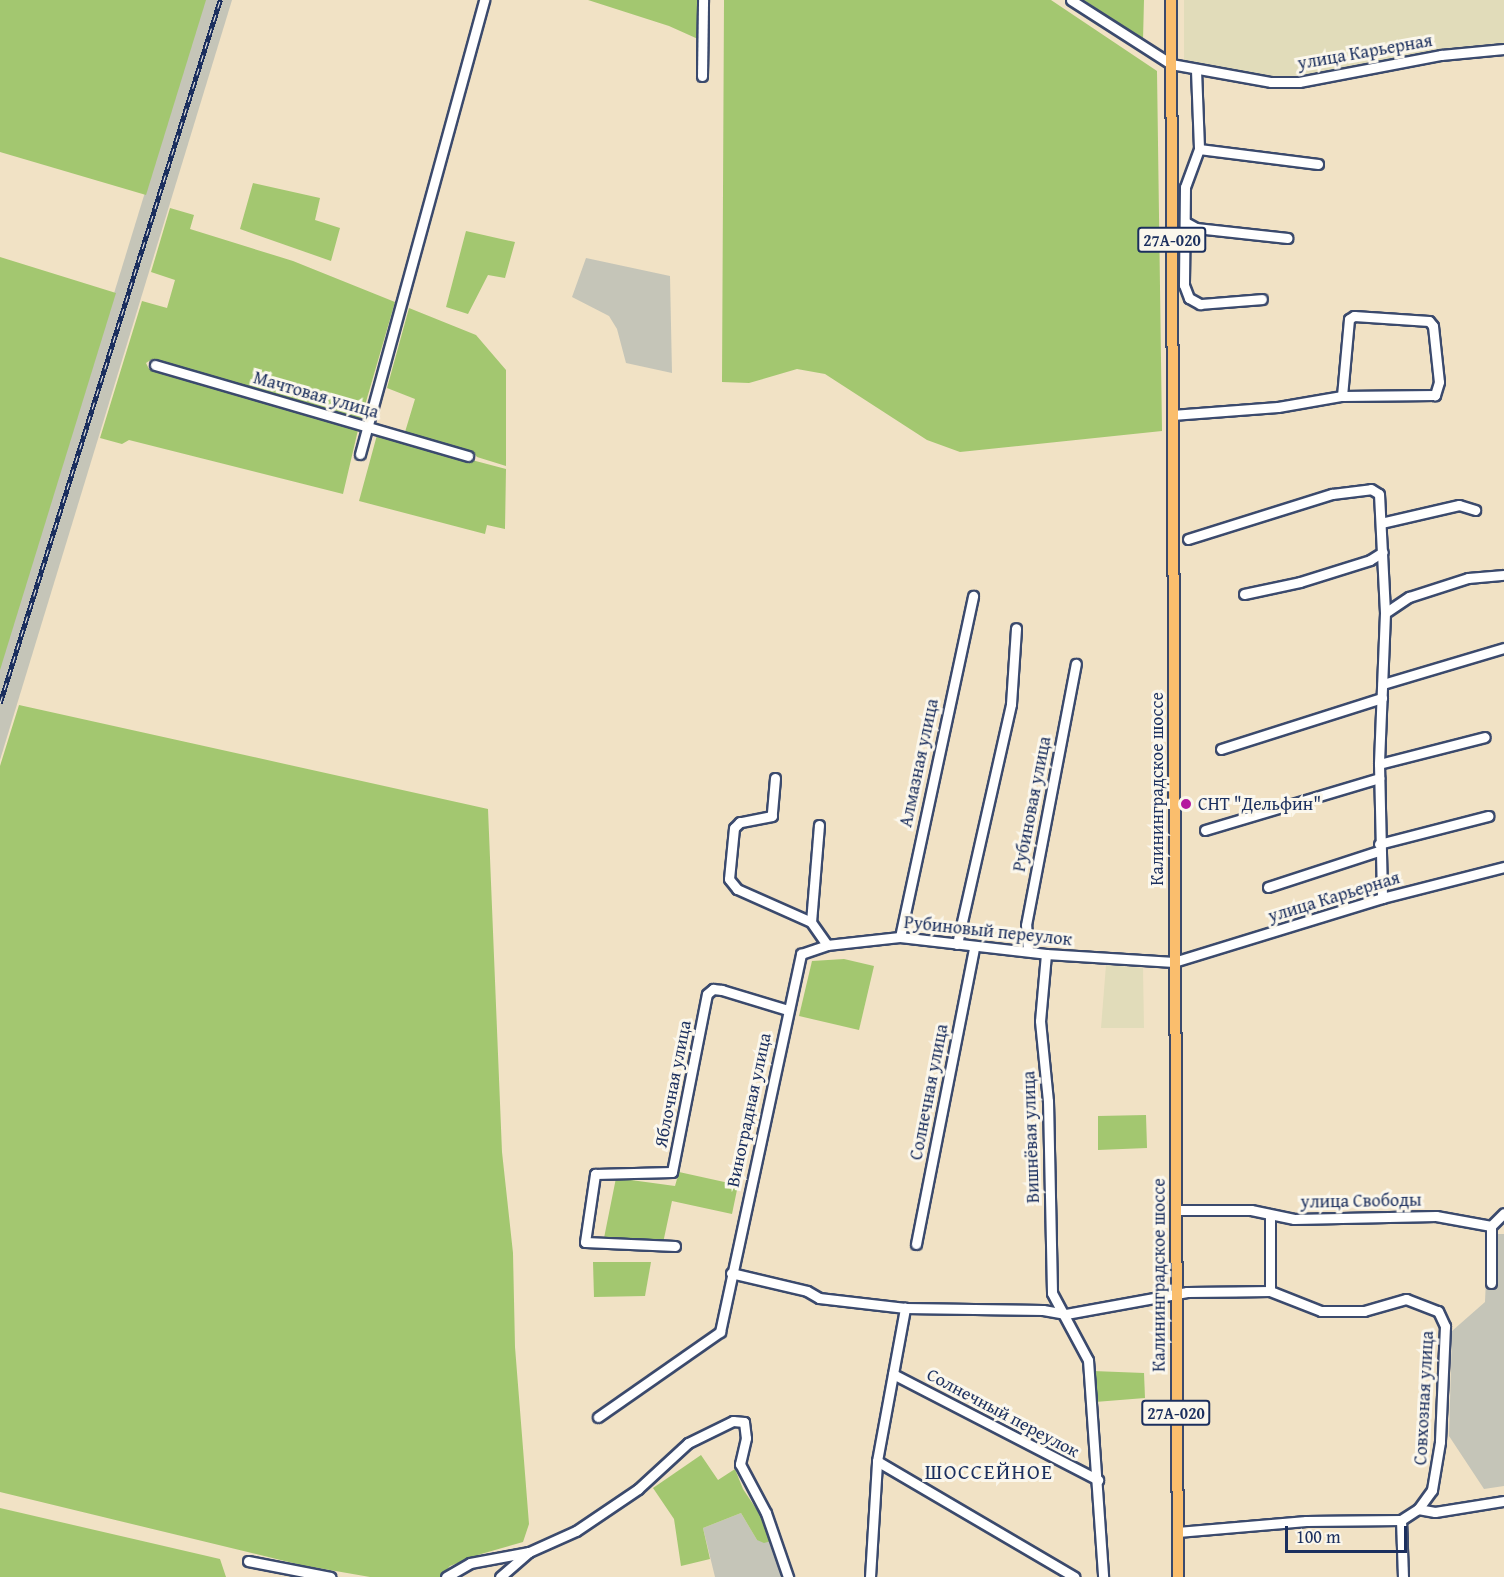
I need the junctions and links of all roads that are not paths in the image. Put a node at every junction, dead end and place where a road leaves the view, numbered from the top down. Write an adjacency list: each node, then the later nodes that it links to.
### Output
1 (484, 0): 17 (street)
2 (703, 0): 8 (street)
3 (1071, 0): 6 (street, улица Карьерная)
4 (1171, 0): 6 (main road, Калининградское шоссе / 27А-020)
5 (1504, 49): 7 (street, улица Карьерная)
6 (1172, 64): 7 (street, улица Карьерная); 16 (main road, Калининградское шоссе / 27А-020)
7 (1196, 70): 9 (street)
8 (702, 76)
9 (1199, 149): 10 (street); 11 (street)
10 (1317, 164)
11 (1185, 222): 12 (street); 13 (street)
12 (1287, 238)
13 (1262, 299)
14 (155, 365): 17 (street, Мачтовая улица)
15 (1342, 396): 15 (street); 16 (street)
16 (1172, 415): 53 (main road, Калининградское шоссе / 27А-020)
17 (367, 427): 18 (street); 19 (street, Мачтовая улица)
18 (360, 454)
19 (468, 456)
20 (1475, 510): 21 (street)
21 (1381, 523): 22 (street); 23 (street)
22 (1188, 538)
23 (1383, 552): 25 (street); 27 (street)
24 (1504, 575): 27 (street)
25 (1244, 594)
26 (973, 596): 46 (street, Алмазная улица)
27 (1385, 613): 31 (street)
28 (1016, 628): 47 (street)
29 (1504, 648): 31 (street)
30 (1076, 664): 50 (street, Рубиновая улица)
31 (1383, 684): 32 (street)
32 (1382, 698): 34 (street); 35 (street)
33 (1485, 737): 35 (street)
34 (1221, 749)
35 (1379, 765): 37 (street)
36 (775, 778): 45 (street)
37 (1379, 778): 40 (street); 41 (street)
38 (1488, 816): 41 (street)
39 (819, 825): 45 (street)
40 (1205, 830)
41 (1379, 848): 43 (street); 44 (street)
42 (1504, 867): 44 (street, улица Карьерная)
43 (1268, 887)
44 (1382, 898): 53 (street, улица Карьерная)
45 (811, 922): 48 (street)
46 (900, 937): 47 (street, Рубиновый переулок); 48 (street, Рубиновый переулок)
47 (957, 944): 49 (street, Рубиновый переулок)
48 (827, 945): 51 (street, Рубиновый переулок)
49 (974, 947): 50 (street, Рубиновый переулок); 59 (street, Солнечная улица)
50 (1028, 951): 52 (street, Рубиновый переулок)
51 (801, 954): 54 (street, Виноградная улица)
52 (1046, 954): 53 (street, Рубиновый переулок); 66 (street, Вишнёвая улица)
53 (1174, 962): 55 (main road, Калининградское шоссе / 27А-020)
54 (788, 1010): 60 (street, Яблочная улица); 61 (street, Виноградная улица)
55 (1176, 1210): 57 (street, улица Свободы); 64 (main road, Калининградское шоссе / 27А-020)
56 (1504, 1213): 58 (street)
57 (1270, 1215): 58 (street, улица Свободы); 63 (street)
58 (1491, 1226): 62 (street)
59 (916, 1244)
60 (675, 1246)
61 (731, 1273): 65 (street, Совхозная улица); 68 (street, Виноградная улица)
62 (1491, 1283)
63 (1270, 1291): 64 (street, Совхозная улица); 72 (street, Совхозная улица)
64 (1176, 1294): 66 (street, Совхозная улица); 74 (main road, Калининградское шоссе / 27А-020)
65 (905, 1308): 66 (street, Совхозная улица); 67 (street)
66 (1066, 1314): 70 (street, Вишнёвая улица)
67 (893, 1374): 69 (street); 70 (street, Солнечный переулок)
68 (598, 1417)
69 (877, 1461): 81 (street); 82 (street)
70 (1098, 1480): 83 (street, Вишнёвая улица)
71 (1504, 1501): 72 (street)
72 (1418, 1509): 73 (street, Совхозная улица)
73 (1401, 1520): 74 (street); 85 (street)
74 (1177, 1532): 84 (main road, Калининградское шоссе / 27А-020)
75 (529, 1552): 78 (street); 79 (street); 80 (street)
76 (248, 1561): 77 (street)
77 (330, 1577)
78 (446, 1577)
79 (500, 1577)
80 (788, 1577)
81 (870, 1577)
82 (1075, 1577)
83 (1103, 1577)
84 (1178, 1577)
85 (1403, 1577)

